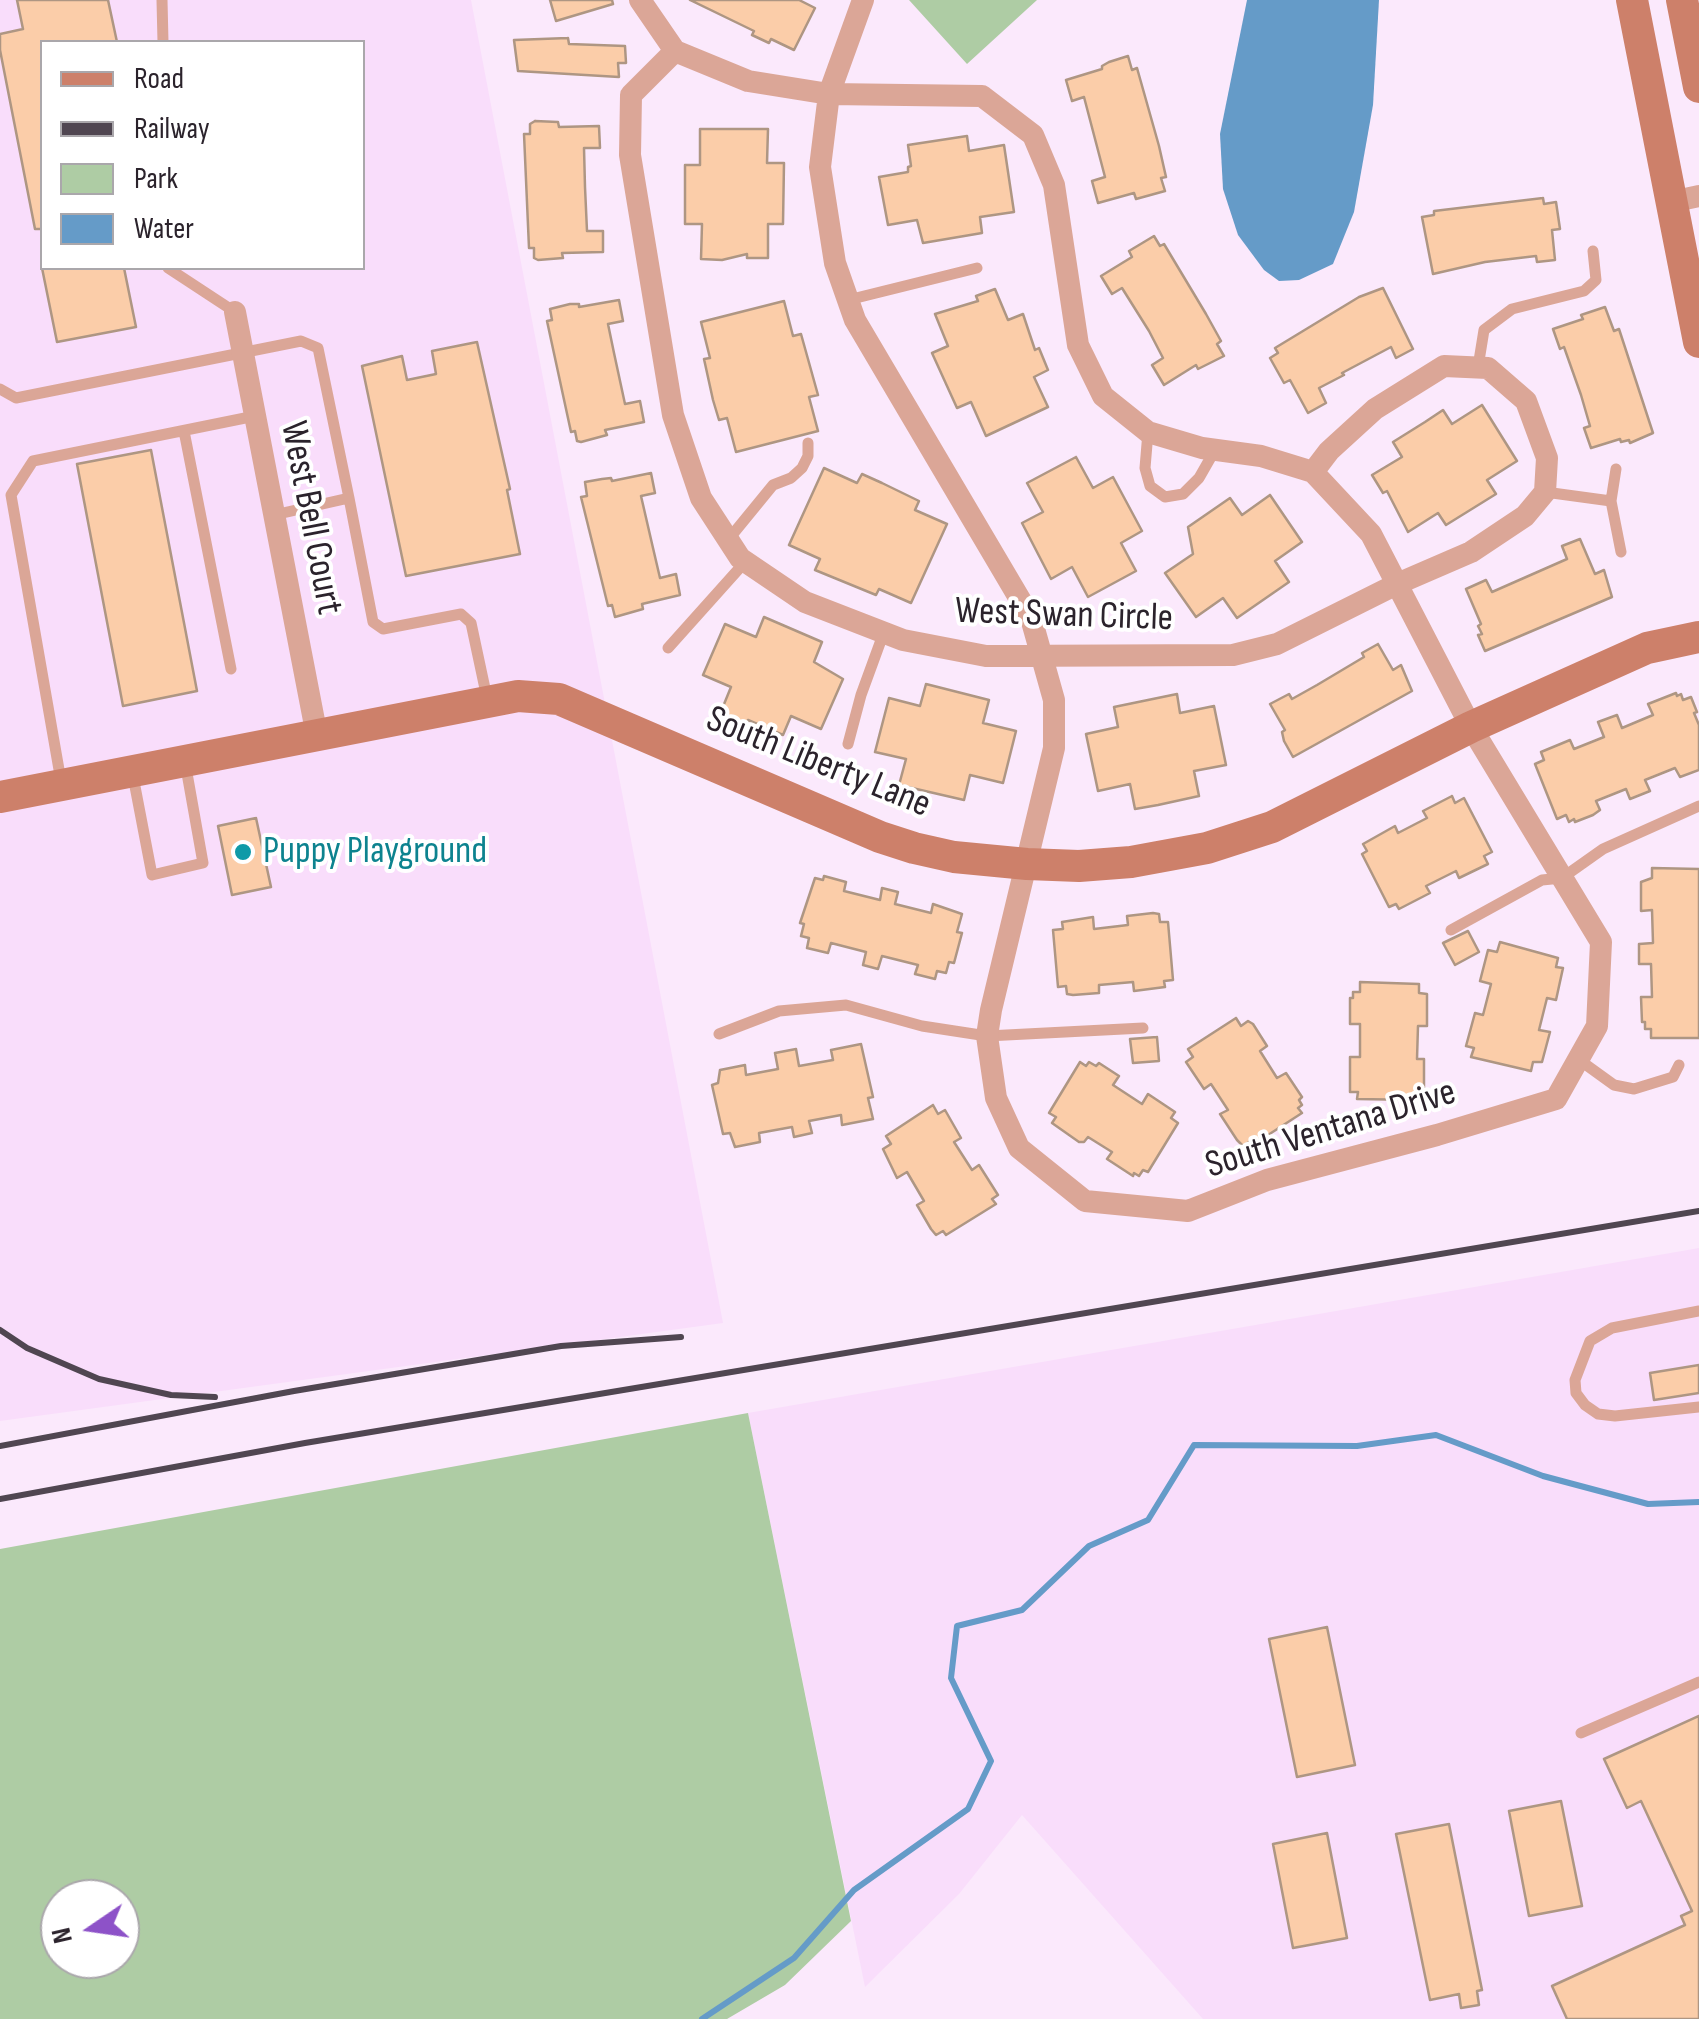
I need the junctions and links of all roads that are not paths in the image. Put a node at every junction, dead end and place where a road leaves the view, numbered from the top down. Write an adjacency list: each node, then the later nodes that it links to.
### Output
1 (162, 0): 6 (lane)
2 (640, 0): 7 (street)
3 (863, 0): 9 (street, South Ventana Drive)
4 (1632, 0): 10 (street)
5 (1682, 0): 8 (street)
6 (163, 40)
7 (675, 51): 9 (street); 31 (street, West Swan Circle)
8 (1699, 87)
9 (830, 94): 14 (street, South Ventana Drive); 22 (street)
10 (1685, 199): 16 (street)
11 (1593, 251): 18 (lane)
12 (977, 268): 14 (lane)
13 (171, 270): 15 (lane)
14 (848, 300): 38 (street, South Ventana Drive)
15 (234, 312): 17 (street, West Bell Court)
16 (1699, 342)
17 (242, 351): 19 (lane); 20 (street, West Bell Court); 28 (lane)
18 (1478, 368): 26 (street); 27 (street)
19 (0, 389)
20 (255, 416): 21 (lane); 30 (street, West Bell Court)
21 (184, 431): 39 (lane); 46 (lane)
22 (1148, 432): 24 (street); 24 (lane)
23 (808, 443): 31 (lane)
24 (1215, 450): 26 (street)
25 (1616, 469): 29 (lane)
26 (1313, 472): 34 (street)
27 (1545, 492): 29 (lane); 34 (street)
28 (349, 498): 30 (lane); 40 (lane)
29 (1610, 501): 32 (lane)
30 (274, 515): 42 (street, West Bell Court)
31 (728, 540): 33 (street, West Swan Circle)
32 (1622, 552)
33 (746, 562): 35 (street, West Swan Circle); 37 (lane)
34 (1396, 584): 38 (street, West Swan Circle); 41 (street, South Ventana Drive)
35 (884, 632): 38 (street, West Swan Circle); 43 (lane)
36 (1699, 637): 41 (street, South Liberty Lane)
37 (668, 648)
38 (1044, 658): 49 (street, South Ventana Drive)
39 (230, 668)
40 (488, 702): 42 (street, South Liberty Lane); 49 (street, South Liberty Lane)
41 (1471, 726): 49 (street, South Liberty Lane); 50 (street, South Ventana Drive)
42 (317, 736): 44 (street, South Liberty Lane)
43 (848, 744)
44 (185, 762): 45 (street, South Liberty Lane); 45 (lane)
45 (132, 772): 46 (street, South Liberty Lane)
46 (62, 785): 47 (street, South Liberty Lane)
47 (0, 797)
48 (1699, 806): 50 (lane)
49 (1027, 864): 54 (street, South Ventana Drive)
50 (1562, 878): 51 (lane); 55 (street, South Ventana Drive)
51 (1451, 930)
52 (1143, 1028): 54 (lane)
53 (719, 1034): 54 (lane)
54 (988, 1036): 55 (street, South Ventana Drive)
55 (1578, 1059): 56 (lane)
56 (1679, 1065)
57 (1699, 1311): 58 (lane)
58 (1699, 1408)
59 (1699, 1682): 60 (lane)
60 (1581, 1733)

